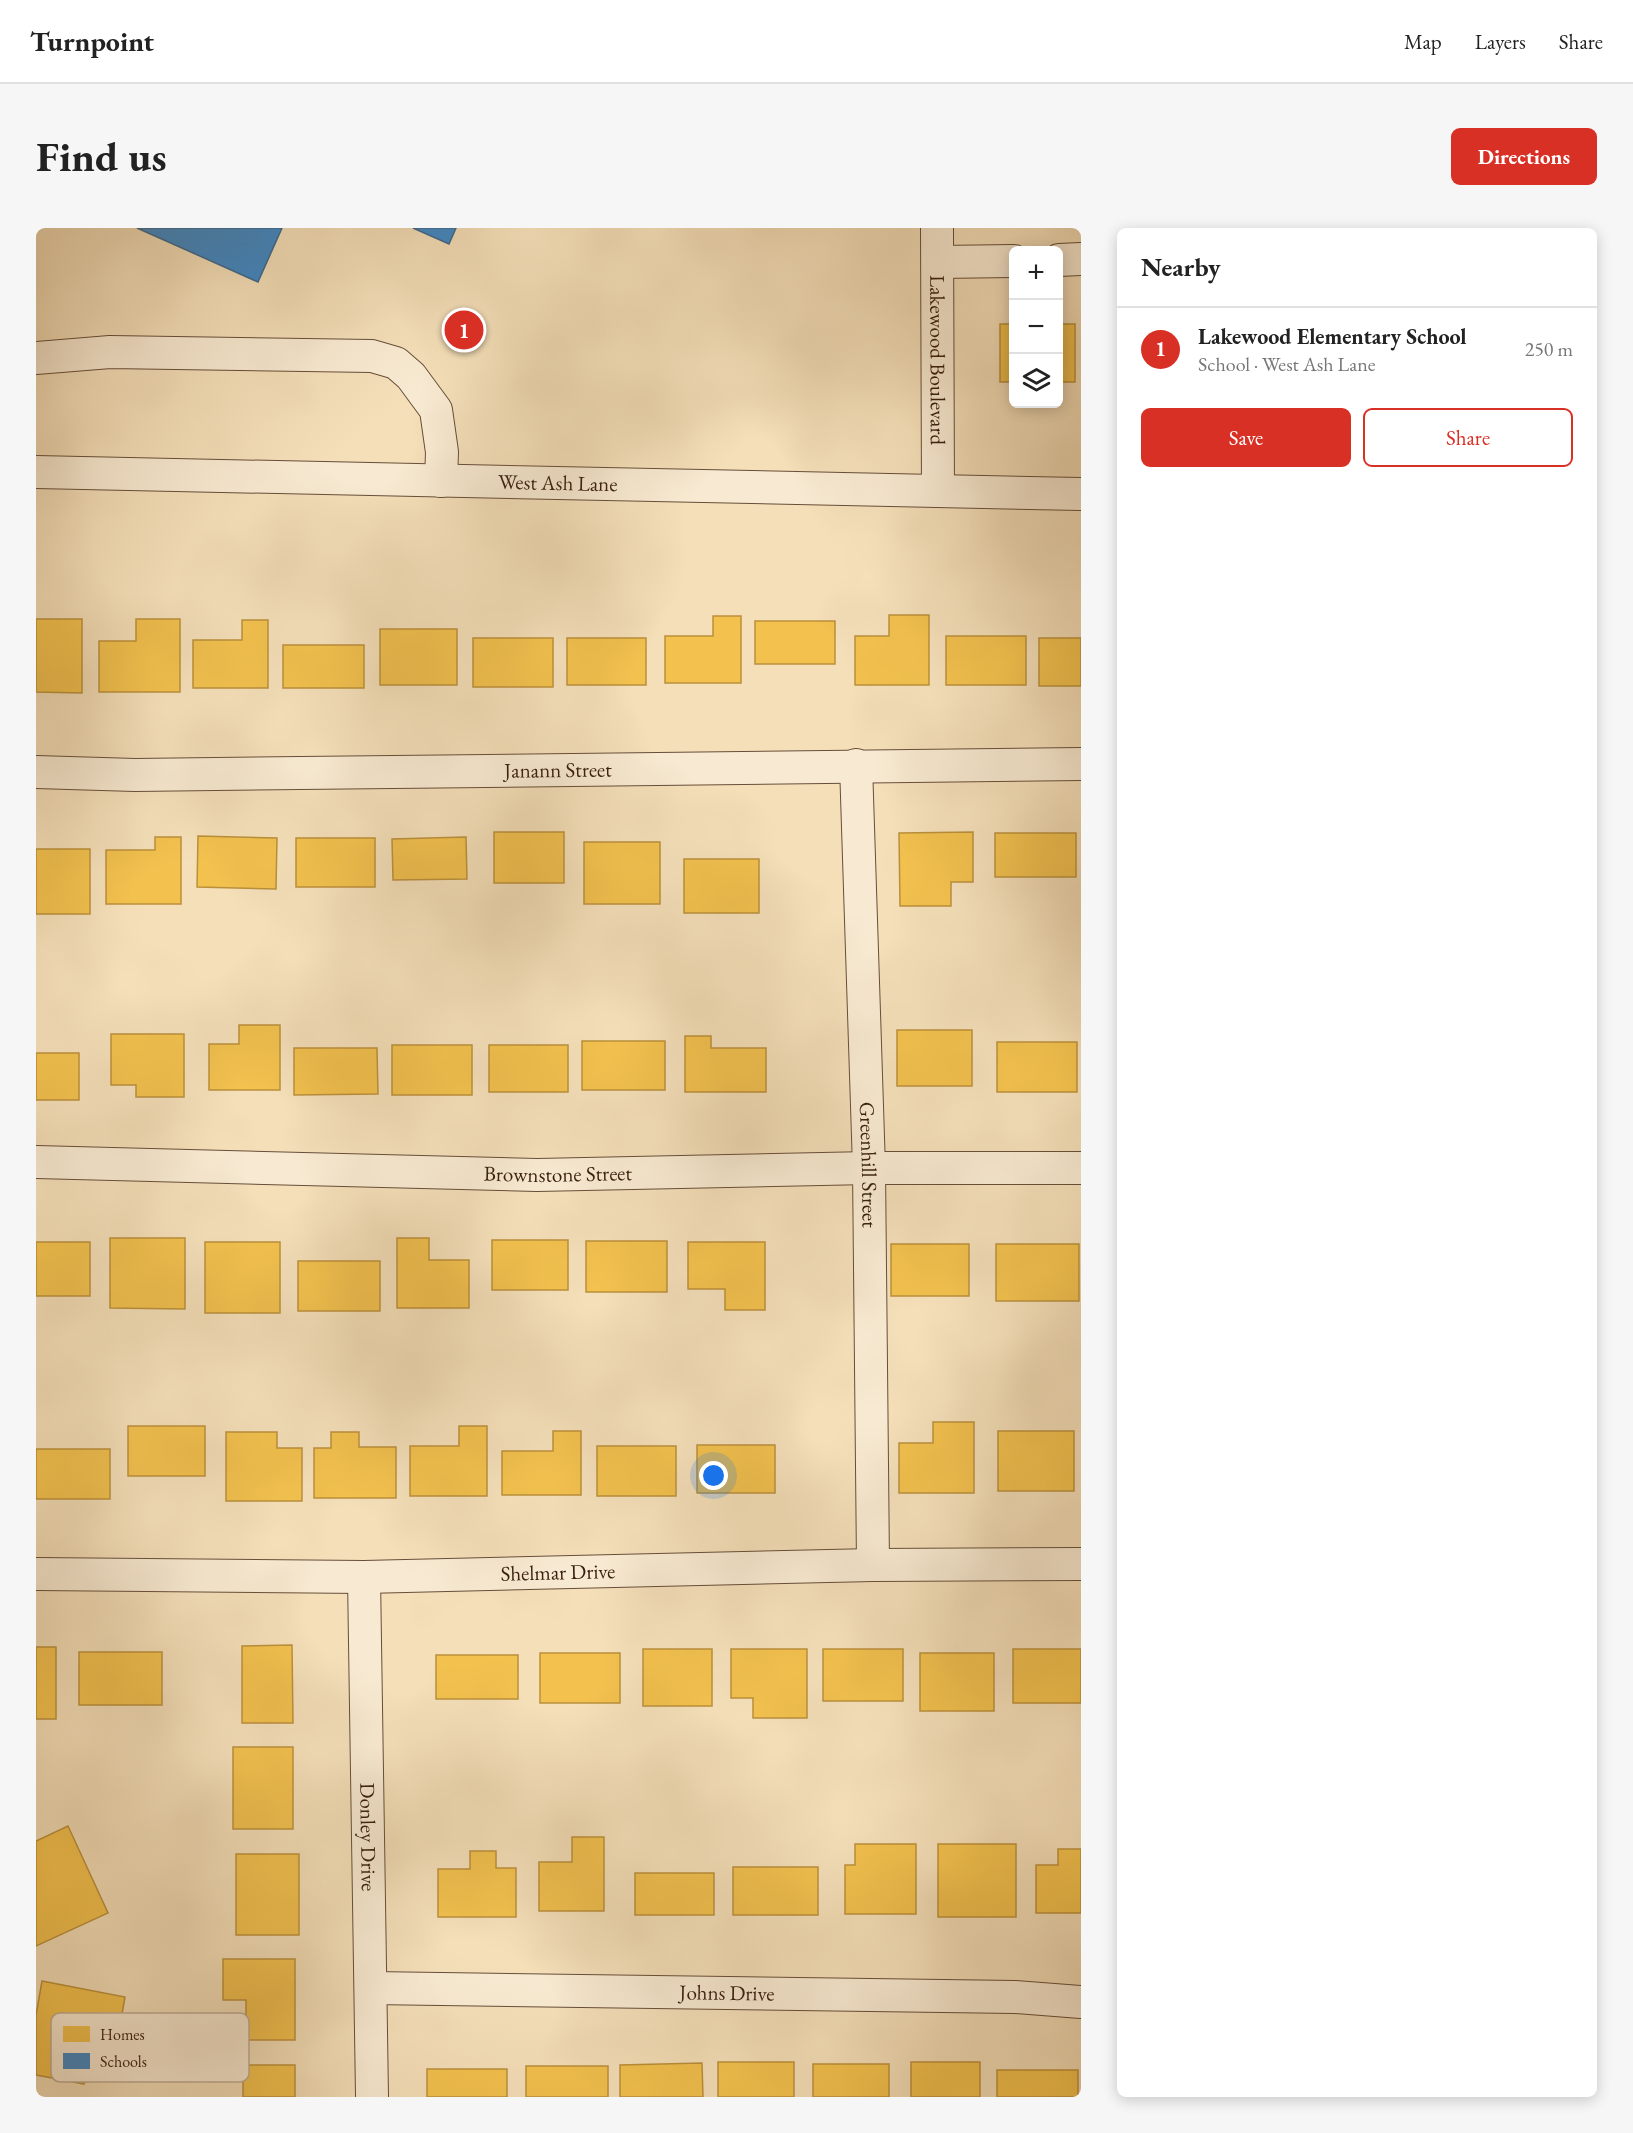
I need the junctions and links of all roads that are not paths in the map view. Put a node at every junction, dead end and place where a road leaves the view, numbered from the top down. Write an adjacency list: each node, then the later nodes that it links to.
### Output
1 (937, 228): 5 (street, Lakewood Boulevard)
2 (1081, 259): 3 (street)
3 (1063, 260)
4 (1009, 261): 5 (street)
5 (938, 262): 9 (street, Lakewood Boulevard)
6 (36, 358): 8 (street)
7 (36, 472): 8 (street, West Ash Lane)
8 (441, 481): 9 (street, West Ash Lane)
9 (938, 491): 10 (street, West Ash Lane)
10 (1081, 494)
11 (856, 765): 12 (street, Janann Street); 13 (street, Janann Street); 15 (street, Greenhill Street)
12 (1081, 765)
13 (36, 772)
14 (36, 1162): 15 (street, Brownstone Street)
15 (869, 1168): 16 (street, Brownstone Street); 18 (street, Greenhill Street)
16 (1081, 1168)
17 (1081, 1564): 18 (street, Shelmar Drive)
18 (873, 1565): 20 (street, Shelmar Drive)
19 (36, 1574): 20 (street, Shelmar Drive)
20 (364, 1577): 21 (street, Donley Drive)
21 (371, 1988): 22 (street, Johns Drive); 23 (street, Donley Drive)
22 (1081, 2002)
23 (372, 2097)

